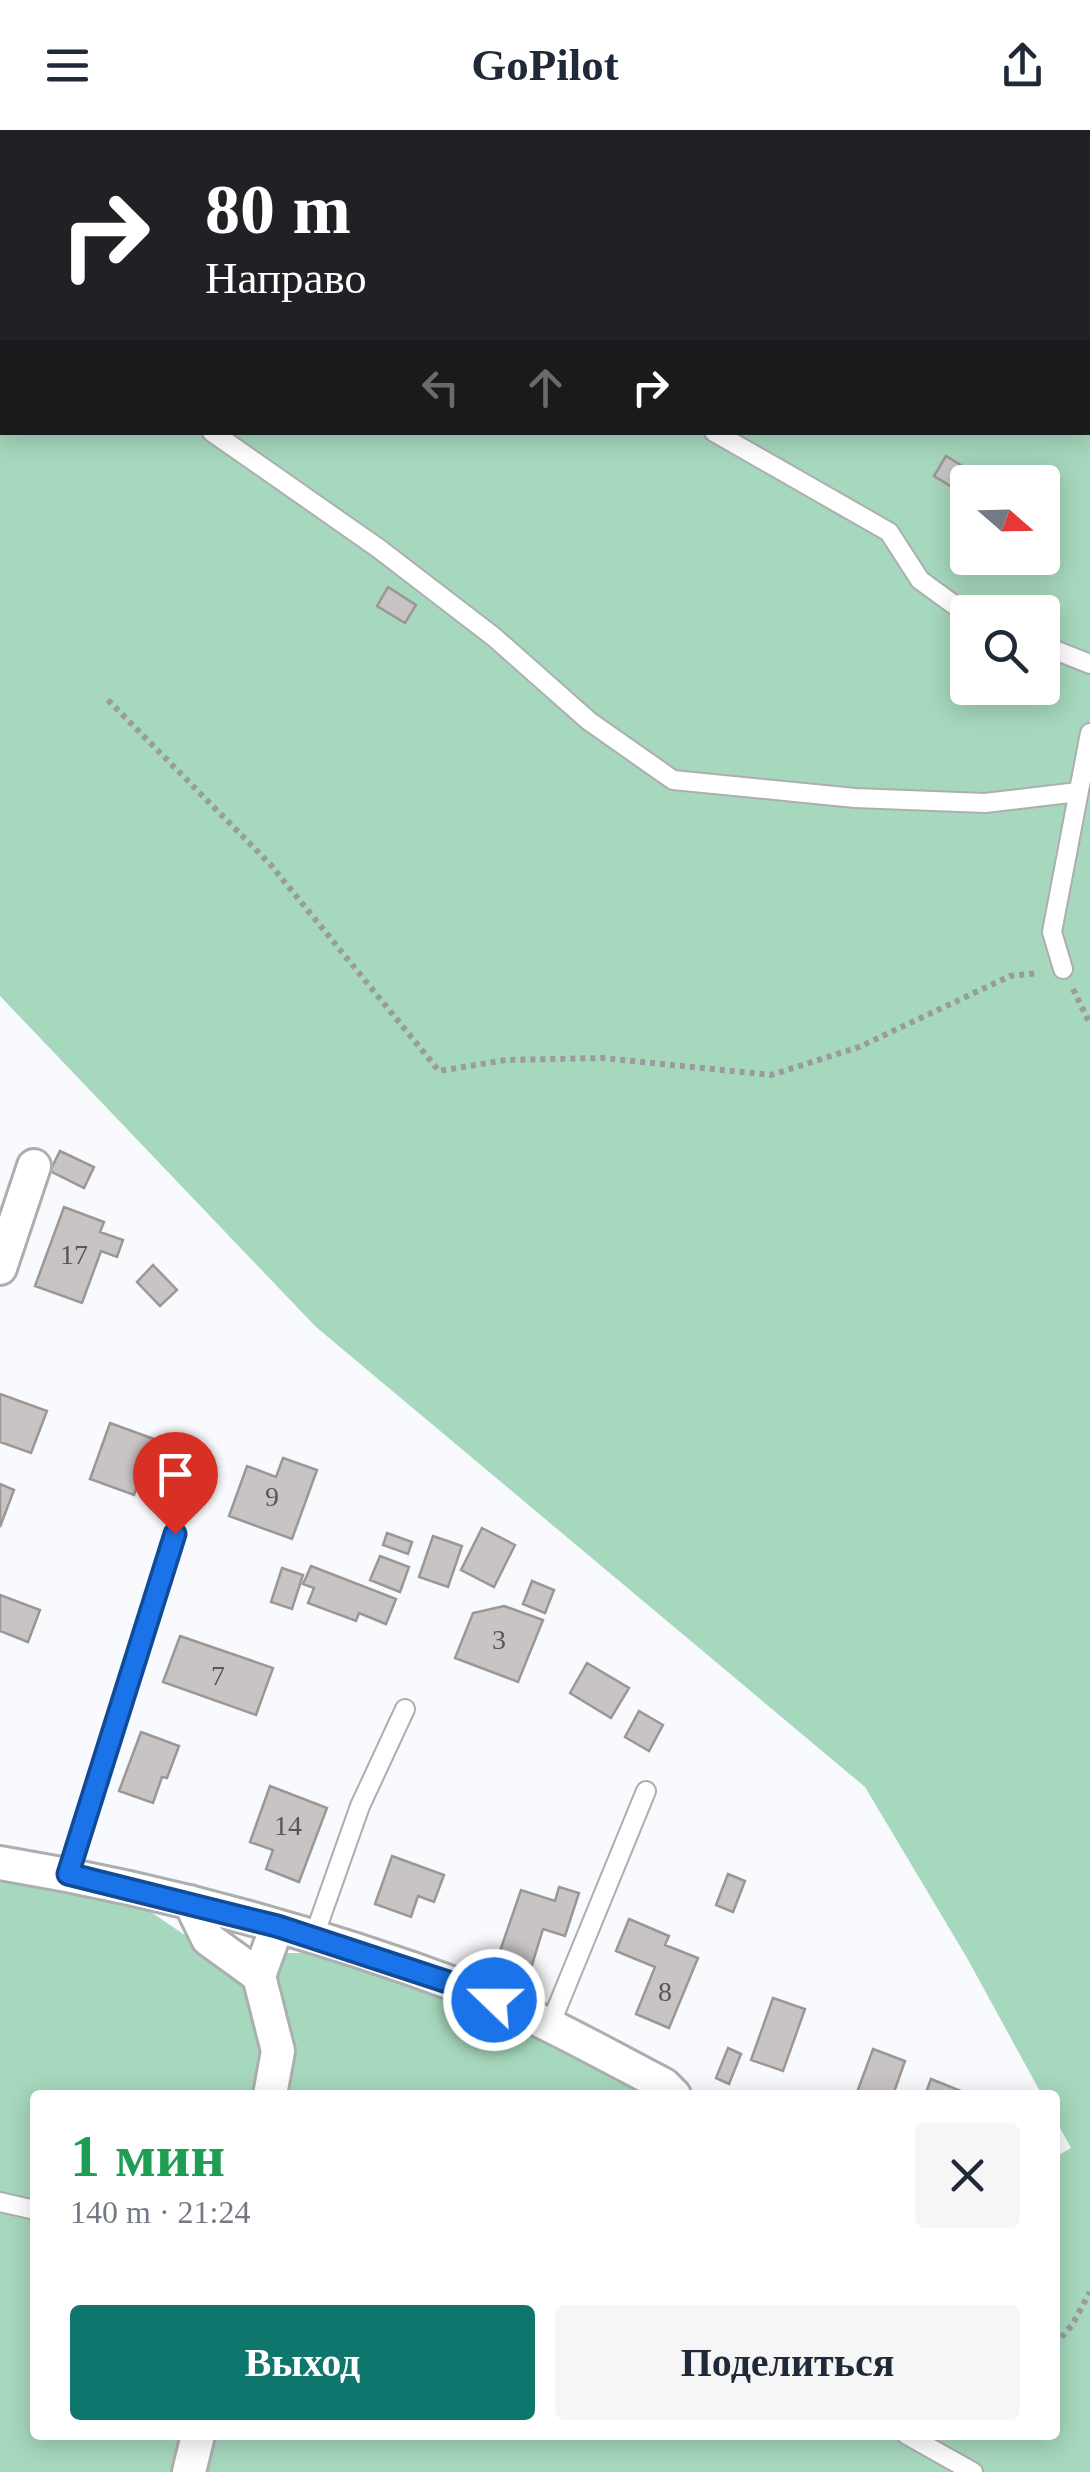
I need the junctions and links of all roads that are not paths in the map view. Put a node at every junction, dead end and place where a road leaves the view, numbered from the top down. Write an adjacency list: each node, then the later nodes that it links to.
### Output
1 (216, 435): 7 (lane)
2 (719, 435): 3 (lane)
3 (950, 602)
4 (1060, 652): 5 (lane)
5 (1090, 664)
6 (1090, 734): 7 (lane)
7 (1078, 792): 8 (lane)
8 (1063, 969)
9 (34, 1166): 10 (street)
10 (0, 1268)
11 (175, 1534): 15 (lane)
12 (405, 1709): 18 (lane)
13 (646, 1791): 20 (lane)
14 (0, 1863): 15 (street)
15 (68, 1874): 16 (street)
16 (190, 1902): 17 (street); 19 (street)
17 (277, 1926): 18 (street); 19 (street)
18 (313, 1938): 20 (street)
19 (259, 1976): 21 (street)
20 (550, 2025): 22 (street)
21 (271, 2090)
22 (668, 2090)
23 (0, 2202): 24 (lane)
24 (30, 2209)
25 (197, 2440): 27 (street)
26 (916, 2440): 28 (lane)
27 (189, 2472)
28 (973, 2472)

